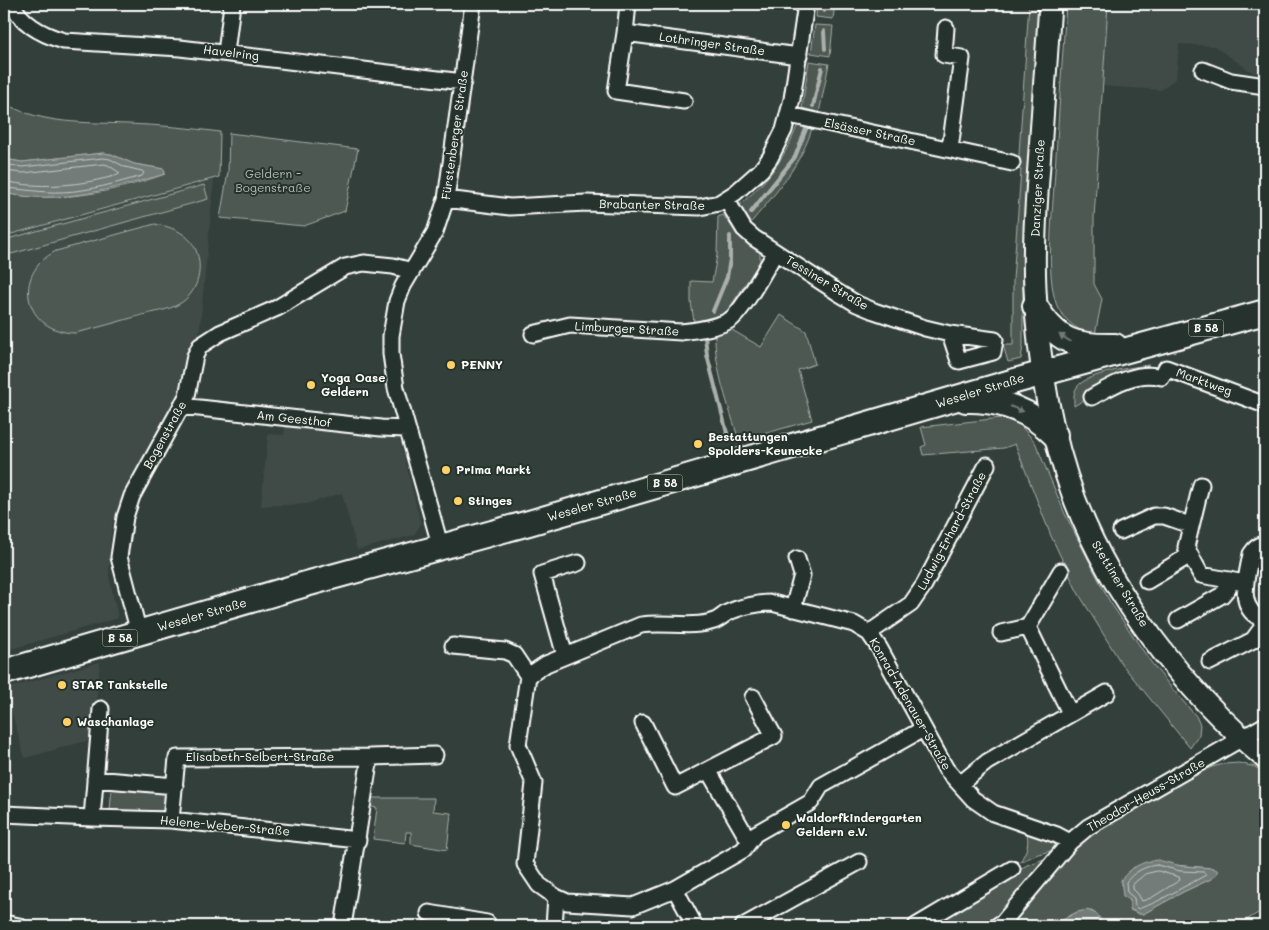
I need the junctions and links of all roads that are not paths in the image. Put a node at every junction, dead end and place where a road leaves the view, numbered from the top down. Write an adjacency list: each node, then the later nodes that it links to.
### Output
1 (12, 4): 9 (street, Havelring)
2 (232, 4): 9 (street)
3 (472, 4): 12 (street, Fürstenberger Straße)
4 (628, 4): 8 (street)
5 (806, 4): 10 (street, Brabanter Straße)
6 (1050, 4): 22 (street, Danziger Straße)
7 (946, 28): 16 (street)
8 (625, 32): 10 (street, Lothringer Straße); 14 (street)
9 (226, 53): 12 (street, Havelring)
10 (799, 56): 15 (street, Brabanter Straße)
11 (1203, 70): 13 (street)
12 (463, 82): 18 (street, Fürstenberger Straße)
13 (1265, 86)
14 (684, 101)
15 (789, 115): 16 (street, Elsässer Straße); 19 (street, Brabanter Straße)
16 (950, 149): 17 (street, Elsässer Straße)
17 (1012, 163)
18 (446, 199): 19 (street, Brabanter Straße); 21 (street, Fürstenberger Straße)
19 (726, 199): 20 (street, Tessiner Straße)
20 (775, 253): 24 (street, Limburger Straße); 25 (street, Tessiner Straße)
21 (412, 271): 31 (street, Bogenstraße); 32 (street, Fürstenberger Straße)
22 (1036, 306): 26 (main road, one-way to 22); 27 (street, Danziger Straße)
23 (1265, 312): 26 (main road, Weseler Straße / B 58)
24 (533, 334)
25 (950, 334)
26 (1146, 344): 27 (main road, Weseler Straße / B 58)
27 (1042, 373): 29 (main road, Weseler Straße / B 58); 33 (street, Stettiner Straße)
28 (1092, 397): 30 (street, Marktweg)
29 (952, 400): 33 (main road, one-way to 33); 39 (main road, Weseler Straße / B 58)
30 (1265, 405)
31 (182, 406): 32 (street, Am Geesthof); 51 (street, Bogenstraße)
32 (406, 429): 39 (street, Fürstenberger Straße)
33 (1055, 435): 66 (street, Stettiner Straße)
34 (987, 465): 52 (street, Ludwig-Erhard-Straße)
35 (1201, 485): 36 (street)
36 (1190, 525): 37 (street); 40 (street)
37 (1121, 531)
38 (1265, 544): 46 (street)
39 (441, 548): 51 (main road, Weseler Straße / B 58)
40 (1190, 555): 44 (street); 45 (street)
41 (797, 559): 47 (street)
42 (578, 563): 55 (street)
43 (1061, 571): 50 (street)
44 (1230, 580): 46 (street); 48 (street)
45 (1147, 581)
46 (1246, 583): 49 (street)
47 (793, 609): 52 (street, Konrad-Adenauer-Straße); 55 (street, Konrad-Adenauer-Straße)
48 (1178, 620)
49 (1264, 620): 56 (street)
50 (1028, 627): 53 (street); 62 (street)
51 (139, 633): 57 (main road, Weseler Straße / B 58)
52 (869, 633): 65 (street, Konrad-Adenauer-Straße)
53 (1001, 633)
54 (453, 646): 58 (street)
55 (565, 656): 58 (street, Konrad-Adenauer-Straße)
56 (1210, 662)
57 (4, 672)
58 (528, 676): 83 (street)
59 (1107, 693): 62 (street)
60 (753, 697): 70 (street)
61 (101, 710): 71 (street)
62 (1070, 713): 72 (street)
63 (643, 723): 70 (street)
64 (1265, 724): 66 (street)
65 (924, 729): 72 (street, Konrad-Adenauer-Straße); 78 (street)
66 (1242, 738): 69 (street, Stettiner Straße); 79 (street, Theodor-Heuss-Straße)
67 (435, 755): 68 (street, Elisabeth-Selbert-Straße)
68 (370, 757): 73 (street, Elisabeth-Selbert-Straße); 77 (street)
69 (1265, 758)
70 (708, 770): 78 (street)
71 (95, 779): 73 (street); 75 (street)
72 (960, 784): 79 (street, Konrad-Adenauer-Straße)
73 (175, 786): 76 (street, Elisabeth-Selbert-Straße)
74 (4, 814): 75 (street, Helene-Weber-Straße)
75 (92, 818): 76 (street, Helene-Weber-Straße)
76 (171, 820): 77 (street, Helene-Weber-Straße)
77 (358, 840): 87 (street)
78 (749, 841): 82 (street)
79 (1070, 842): 93 (street, Theodor-Heuss-Straße)
80 (859, 862): 91 (street)
81 (1012, 869): 92 (street)
82 (675, 889): 83 (street); 90 (street)
83 (556, 897): 89 (street)
84 (429, 913): 88 (street)
85 (4, 922): 86 (street)
86 (19, 926)
87 (343, 926)
88 (489, 926)
89 (554, 926)
90 (694, 926)
91 (743, 926)
92 (916, 926)
93 (997, 926)

